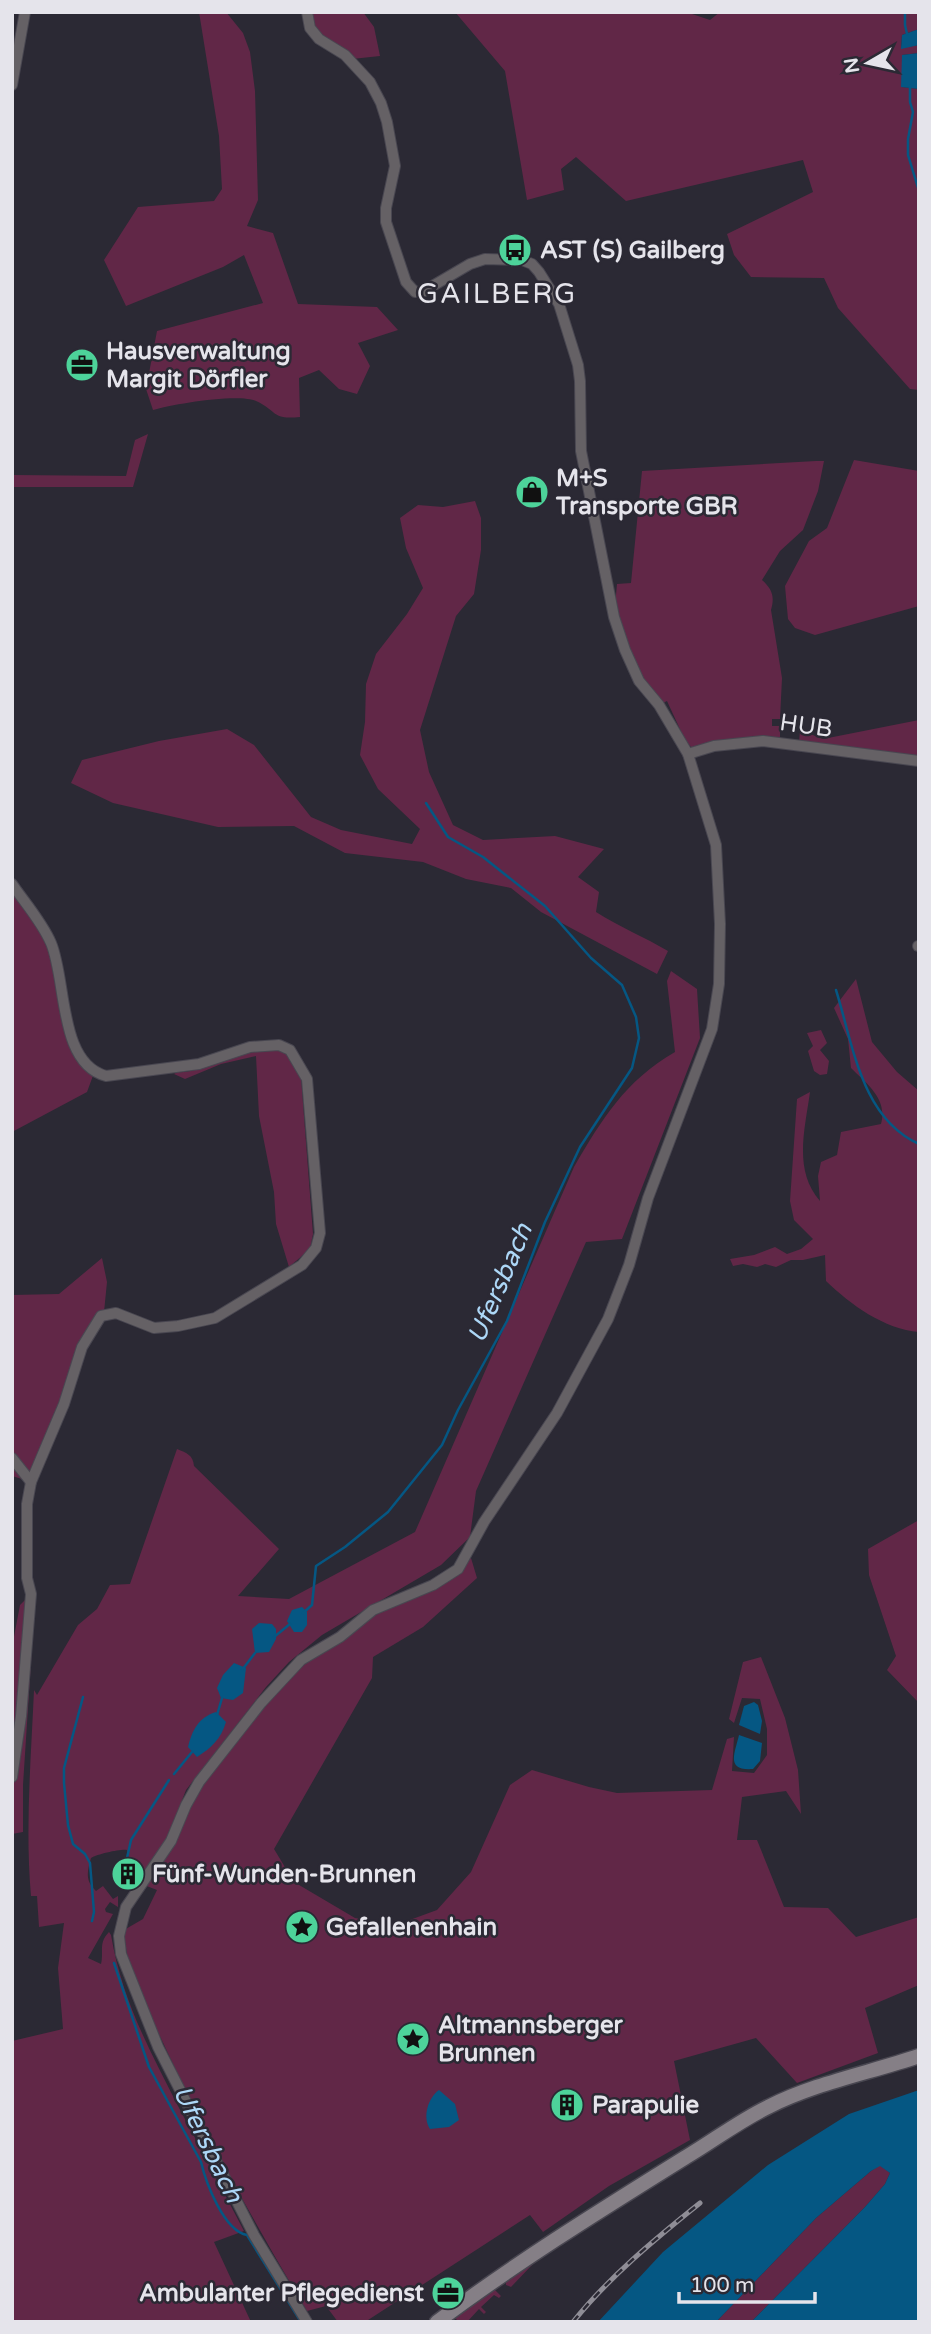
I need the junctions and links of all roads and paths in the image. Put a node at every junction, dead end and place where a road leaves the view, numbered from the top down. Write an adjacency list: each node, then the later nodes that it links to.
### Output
1 (25, 12): 3 (street)
2 (307, 12): 4 (street)
3 (12, 85)
4 (688, 754): 5 (street, HUB); 11 (street)
5 (919, 761)
6 (12, 884): 8 (street)
7 (12, 1458): 8 (street)
8 (31, 1482): 9 (street)
9 (12, 1777)
10 (919, 2056): 12 (main road)
11 (307, 2322)
12 (437, 2322)

